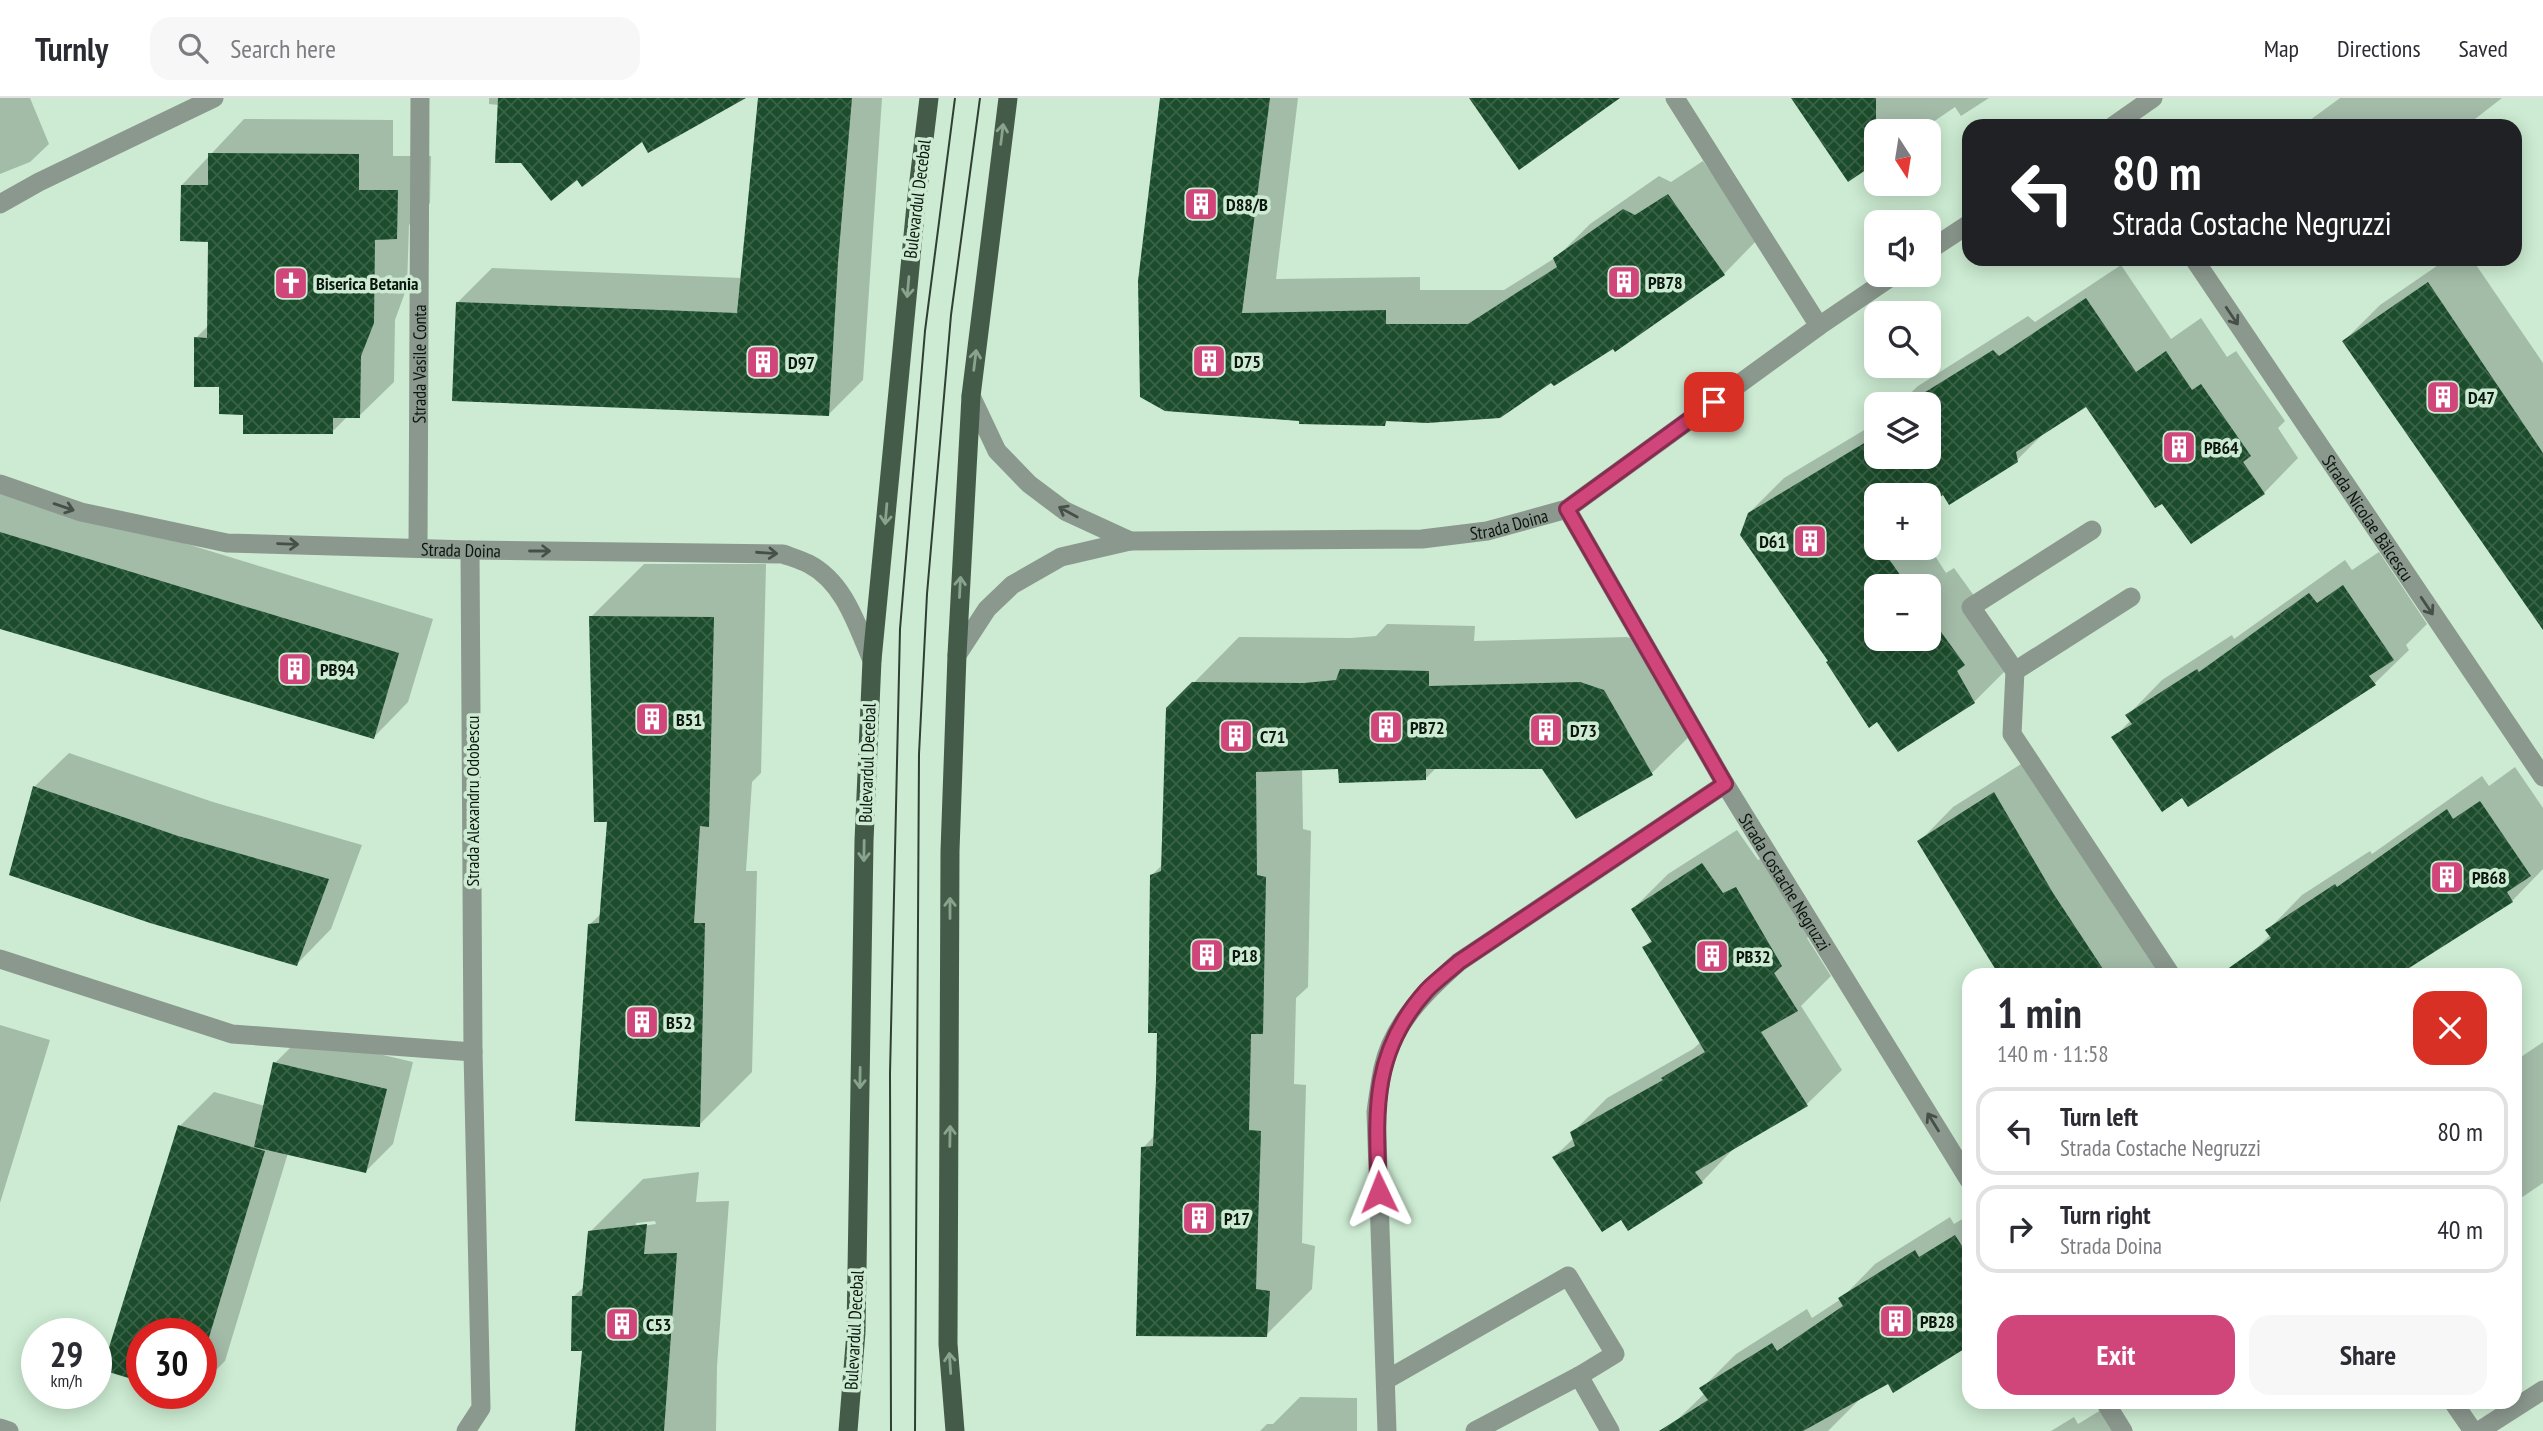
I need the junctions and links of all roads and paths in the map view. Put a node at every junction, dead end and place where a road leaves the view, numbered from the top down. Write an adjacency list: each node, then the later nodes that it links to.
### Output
1 (214, 98): 8 (street)
2 (421, 98): 19 (street, Strada Vasile Conta)
3 (929, 98): 23 (main road, Bulevardul Decebal, one-way to 23)
4 (1008, 98): 14 (main road, one-way to 4)
5 (1675, 98): 13 (street)
6 (2153, 98): 7 (street)
7 (2123, 119)
8 (0, 204)
9 (1962, 229): 10 (street)
10 (1941, 242)
11 (2198, 266): 25 (street, Strada Nicolae Bălcescu, one-way to 25)
12 (1876, 287): 13 (street, Strada Doina)
13 (1818, 326): 16 (street, Strada Doina)
14 (971, 396): 18 (street, one-way to 14); 22 (main road, one-way to 14)
15 (0, 484): 19 (street, Strada Doina, one-way to 19)
16 (1567, 509): 18 (street, Strada Doina); 26 (street, Strada Costache Negruzzi)
17 (2092, 530): 24 (street)
18 (1130, 541): 22 (street)
19 (418, 548): 20 (street, Strada Doina)
20 (470, 550): 23 (street, Strada Doina, one-way to 23); 29 (street, Strada Alexandru Odobescu)
21 (2131, 597): 24 (street)
22 (957, 655): 42 (main road, one-way to 22)
23 (872, 660): 41 (main road, Bulevardul Decebal, one-way to 41)
24 (2015, 671): 28 (street)
25 (2543, 777)
26 (1725, 784): 30 (street, Strada Costache Negruzzi, one-way to 26); 32 (street)
27 (0, 959): 29 (street)
28 (2166, 968)
29 (473, 1052): 40 (street, Strada Alexandru Odobescu)
30 (1962, 1169)
31 (1579, 1376): 32 (street); 44 (street); 45 (street)
32 (1386, 1380): 43 (street)
33 (2543, 1390): 34 (street)
34 (2522, 1403)
35 (2109, 1409): 46 (street)
36 (2458, 1409): 47 (street)
37 (2513, 1409): 48 (street)
38 (0, 1428): 39 (street)
39 (9, 1431)
40 (466, 1431)
41 (848, 1431)
42 (955, 1431)
43 (1387, 1431)
44 (1475, 1431)
45 (1610, 1431)
46 (2123, 1431)
47 (2473, 1431)
48 (2479, 1431)

